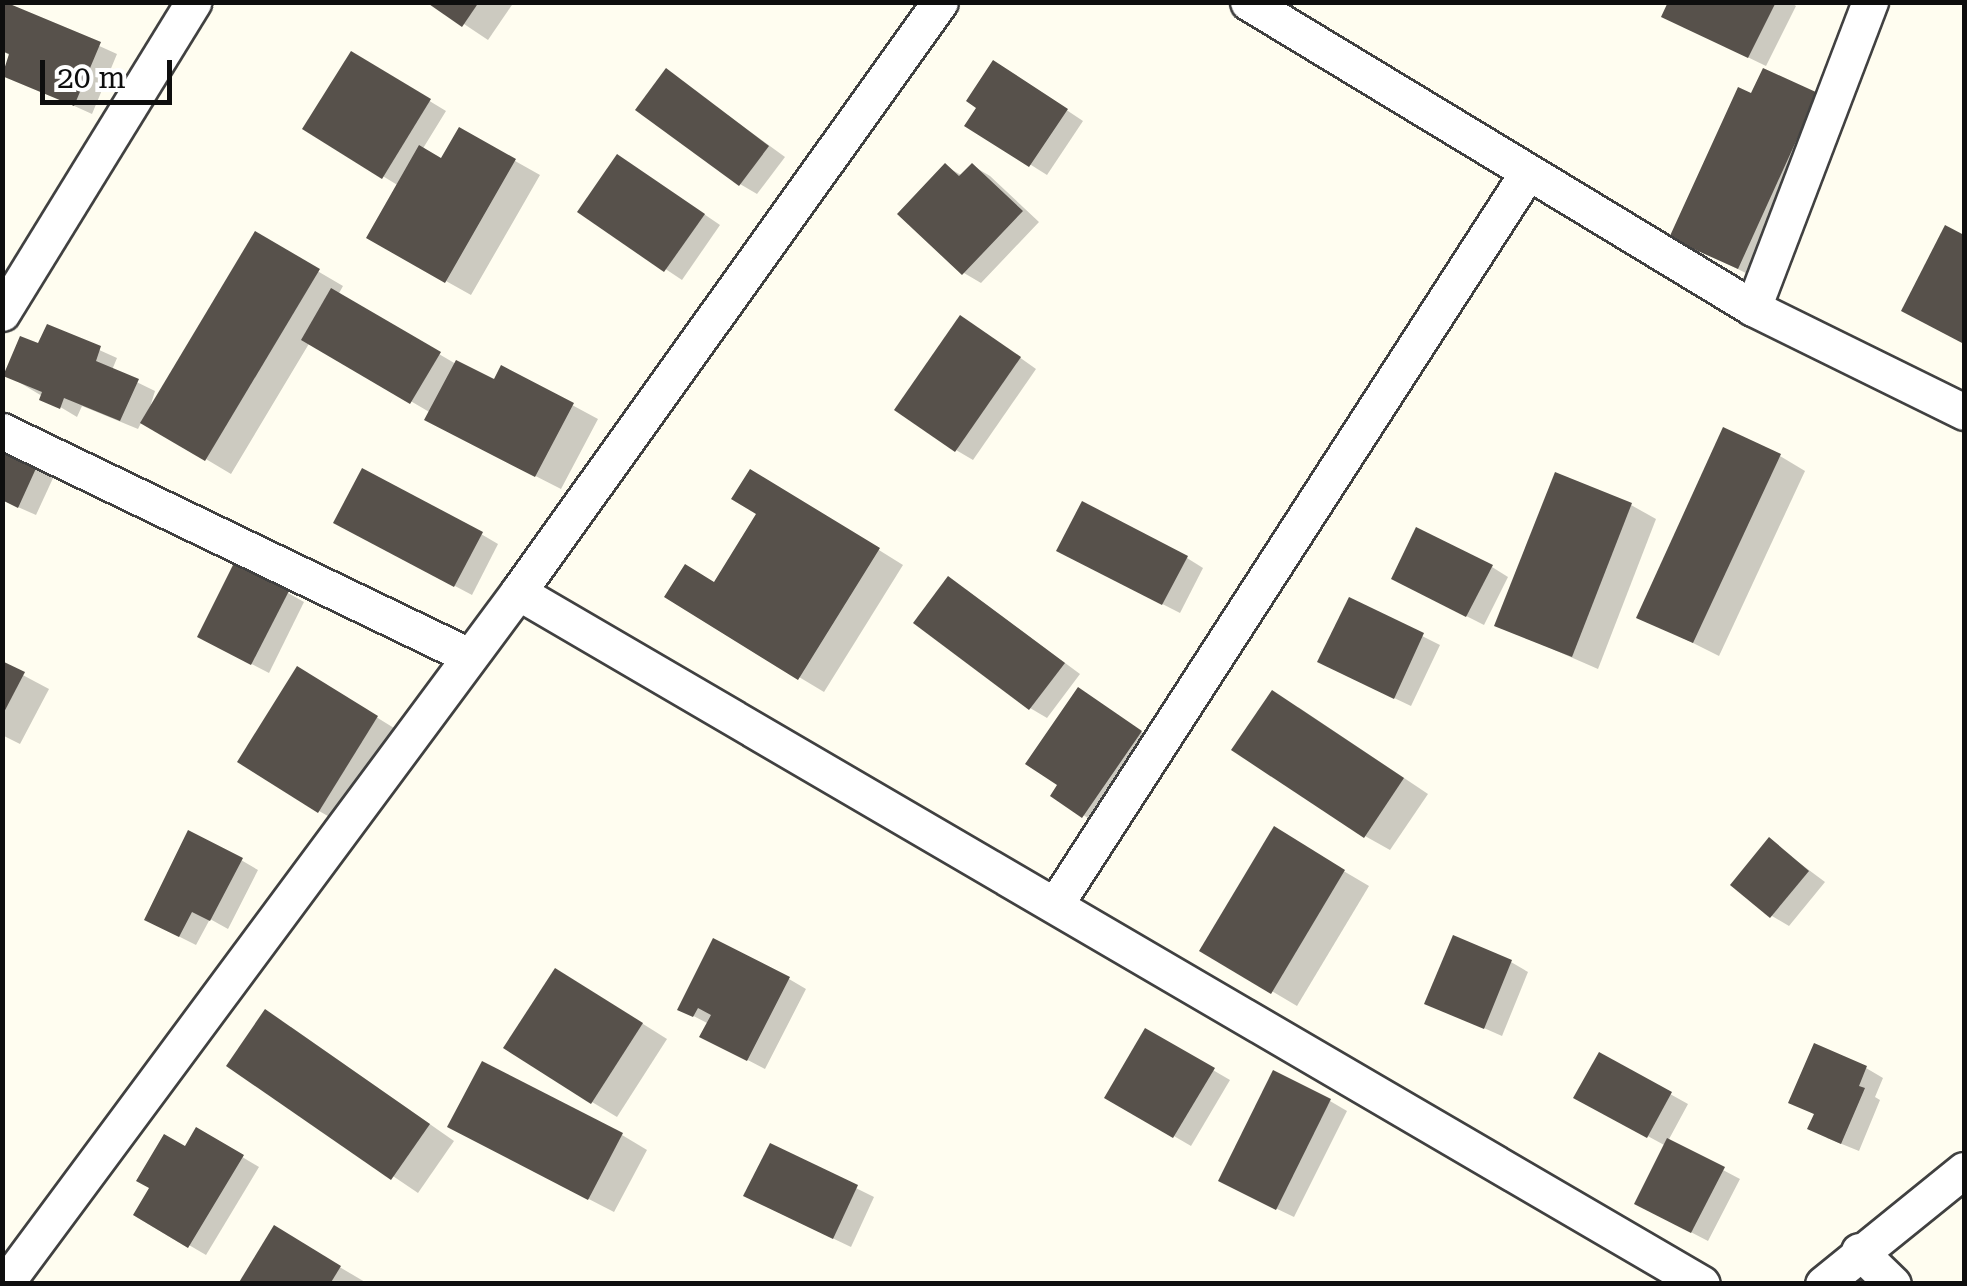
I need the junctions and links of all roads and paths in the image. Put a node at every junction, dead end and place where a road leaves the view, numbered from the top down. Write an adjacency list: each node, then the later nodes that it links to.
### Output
1 (193, 2): 7 (street)
2 (940, 2): 10 (street)
3 (1248, 2): 5 (street)
4 (1870, 2): 6 (street)
5 (1526, 174): 6 (street); 12 (street)
6 (1753, 308): 8 (street)
7 (2, 313)
8 (1964, 412)
9 (2, 430): 11 (street)
10 (518, 592): 11 (street); 12 (street)
11 (469, 656): 15 (street)
12 (1055, 905): 16 (street)
13 (1964, 1170): 14 (street)
14 (1859, 1251): 17 (street); 18 (street)
15 (5, 1284)
16 (1702, 1284)
17 (1823, 1284)
18 (1893, 1284)

